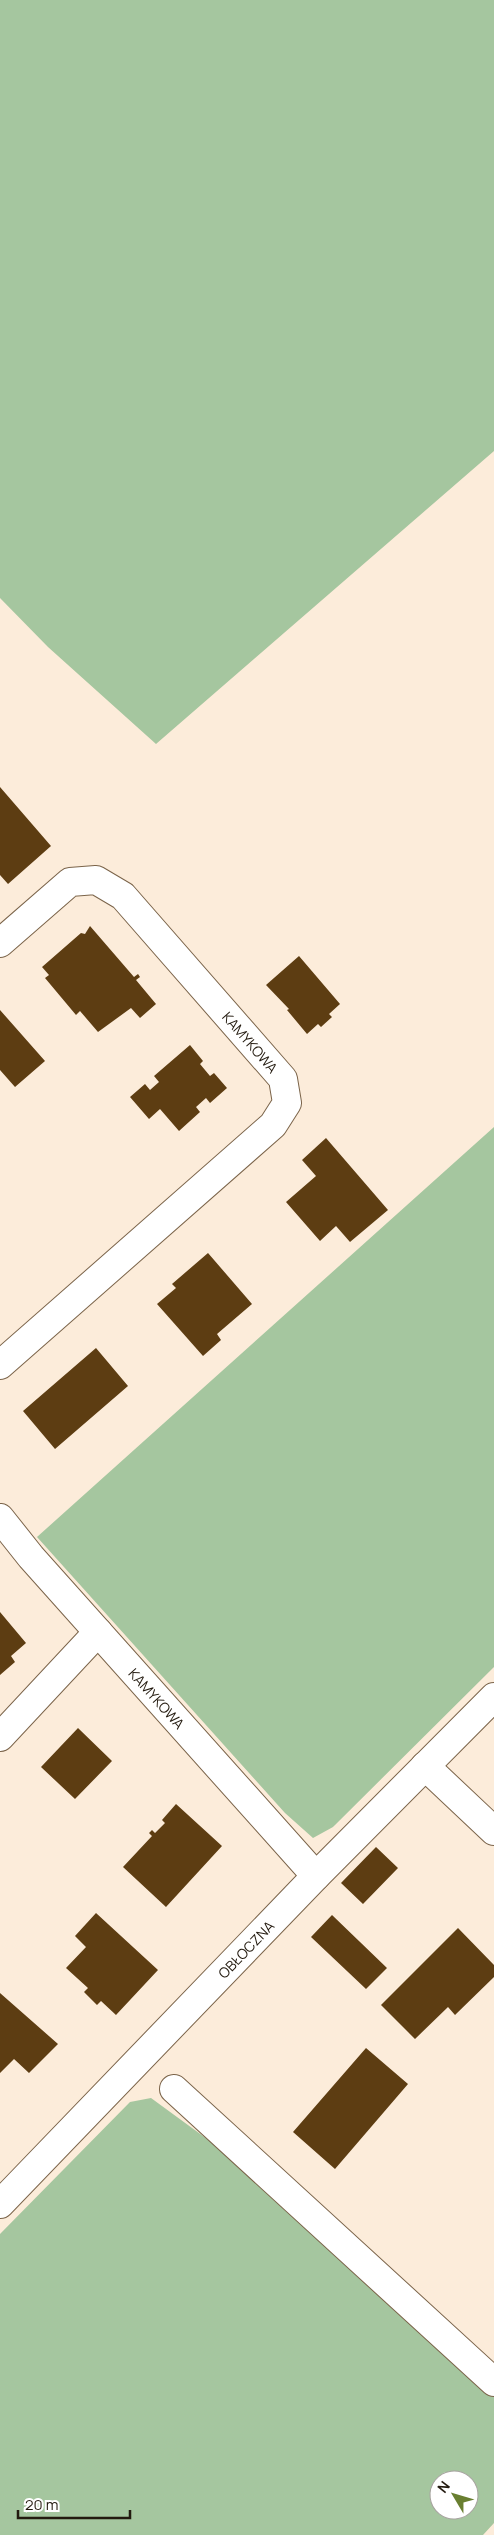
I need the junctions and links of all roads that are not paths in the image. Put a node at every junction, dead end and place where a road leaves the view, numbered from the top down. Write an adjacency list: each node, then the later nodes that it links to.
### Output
1 (0, 943): 2 (street, KAMYKOWA)
2 (0, 1365)
3 (0, 1518): 4 (street, KAMYKOWA)
4 (98, 1632): 6 (street); 9 (street, KAMYKOWA)
5 (494, 1697): 7 (street, OBŁOCZNA)
6 (0, 1737)
7 (425, 1766): 8 (street); 9 (street, OBŁOCZNA)
8 (494, 1831)
9 (316, 1876): 11 (street, OBŁOCZNA)
10 (174, 2088): 12 (street)
11 (0, 2204)
12 (494, 2382)

